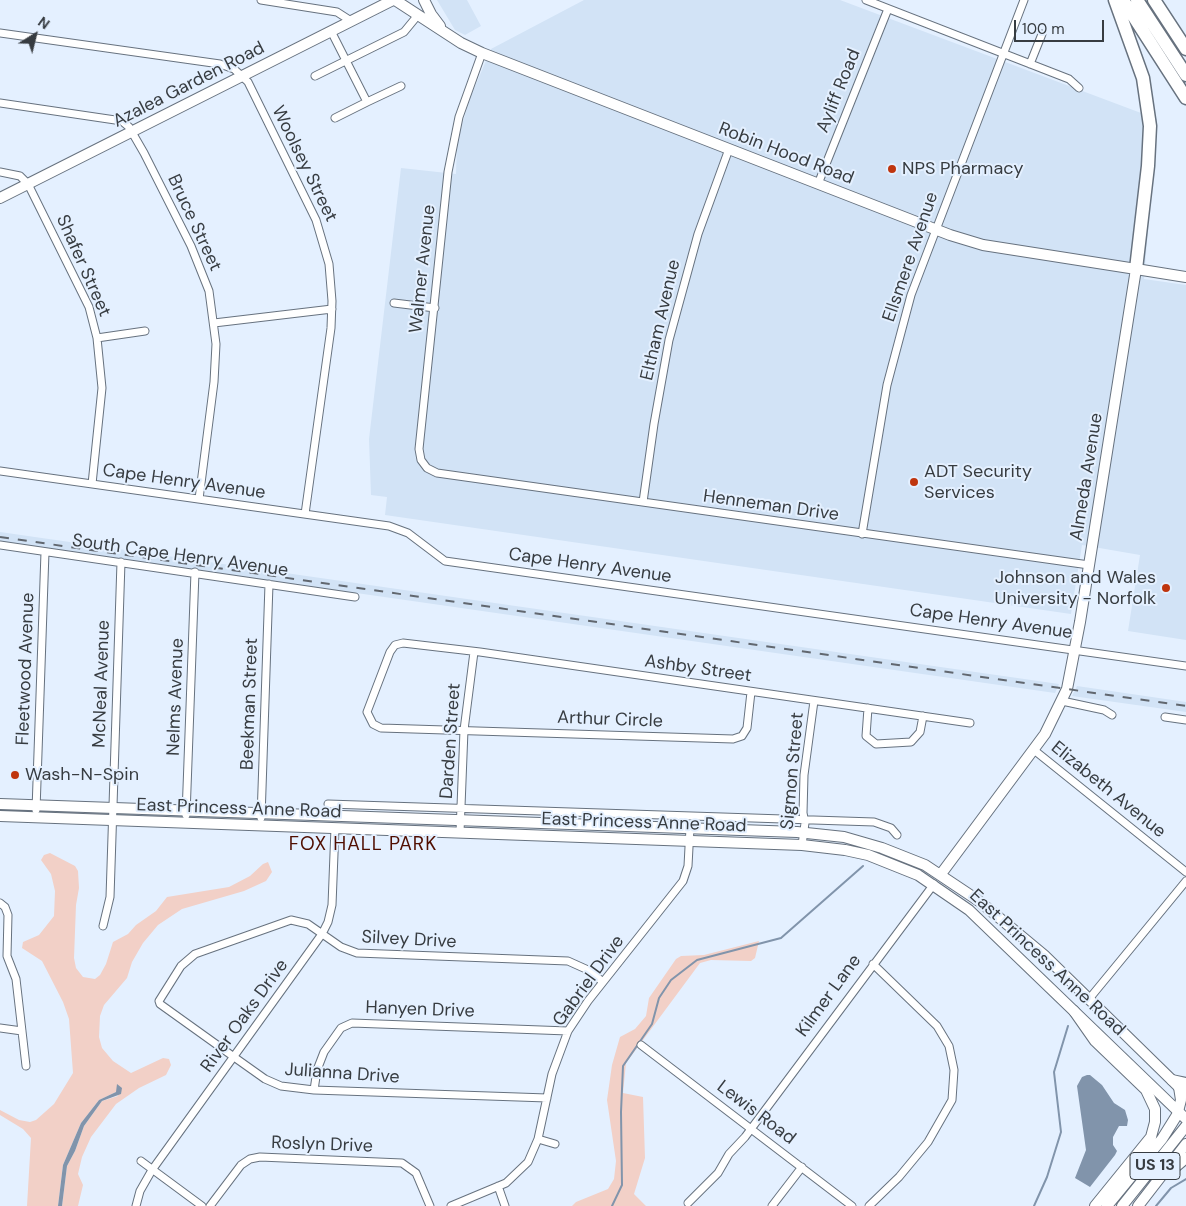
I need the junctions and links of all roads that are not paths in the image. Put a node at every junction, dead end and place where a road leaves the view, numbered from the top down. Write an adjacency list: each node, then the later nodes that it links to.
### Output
1 (260, 0): 14 (street)
2 (371, 0): 12 (main road)
3 (394, 0): 12 (main road, Azalea Garden Road); 13 (main road, Robin Hood Road)
4 (424, 0): 18 (main road)
5 (866, 0): 11 (street)
6 (1024, 0): 21 (street, Ellsmere Avenue)
7 (1115, 0): 40 (highway)
8 (1123, 0): 29 (highway)
9 (1137, 0): 26 (highway)
10 (1154, 0): 19 (highway)
11 (888, 9): 21 (street); 37 (street, Ayliff Road)
12 (365, 14): 14 (main road, Azalea Garden Road)
13 (418, 15): 18 (main road, Robin Hood Road); 22 (street)
14 (351, 21): 15 (main road, Azalea Garden Road)
15 (331, 31): 22 (street); 24 (main road, Azalea Garden Road)
16 (0, 32): 24 (street, Woolsey Street)
17 (1042, 34): 23 (street)
18 (447, 35): 20 (main road, Robin Hood Road)
19 (1186, 49)
20 (482, 53): 34 (main road, Robin Hood Road); 43 (street, Walmer Avenue)
21 (1003, 53): 23 (street); 39 (street, Ellsmere Avenue)
22 (345, 61): 25 (street); 30 (street)
23 (1030, 64): 28 (street)
24 (242, 76): 33 (main road, Azalea Garden Road); 44 (street, Woolsey Street)
25 (314, 76)
26 (1186, 76)
27 (401, 86): 30 (street)
28 (1079, 88)
29 (1186, 98)
30 (367, 102): 32 (street)
31 (0, 103): 33 (street, Bruce Street)
32 (335, 118)
33 (132, 132): 36 (main road, Azalea Garden Road); 45 (street, Bruce Street)
34 (729, 149): 37 (main road, Robin Hood Road); 52 (street, Eltham Avenue)
35 (0, 172): 36 (street)
36 (28, 184): 38 (main road, Azalea Garden Road); 47 (street, Shafer Street)
37 (818, 184): 39 (main road, Robin Hood Road)
38 (0, 198)
39 (935, 230): 40 (main road, Robin Hood Road); 54 (street, Ellsmere Avenue)
40 (1136, 269): 41 (main road, Robin Hood Road); 58 (main road, Almeda Avenue)
41 (1186, 277)
42 (394, 303): 43 (street)
43 (435, 308): 49 (street, Walmer Avenue)
44 (332, 309): 45 (street); 53 (street, Woolsey Street)
45 (214, 323): 51 (street, Bruce Street)
46 (145, 331): 47 (street)
47 (97, 338): 50 (street, Shafer Street)
48 (0, 471): 50 (street, Cape Henry Avenue)
49 (448, 475): 52 (street, Henneman Drive)
50 (92, 484): 51 (street, Cape Henry Avenue)
51 (198, 499): 53 (street, Cape Henry Avenue)
52 (643, 502): 54 (street, Henneman Drive)
53 (304, 514): 62 (street, Cape Henry Avenue)
54 (862, 534): 58 (street, Henneman Drive)
55 (0, 545): 56 (street, South Cape Henry Avenue)
56 (45, 552): 57 (street, South Cape Henry Avenue); 80 (street, Fleetwood Avenue)
57 (121, 562): 59 (street, South Cape Henry Avenue); 81 (street, McNeal Avenue)
58 (1089, 565): 62 (main road, Almeda Avenue)
59 (195, 572): 60 (street, South Cape Henry Avenue); 83 (street, Nelms Avenue)
60 (269, 584): 61 (street, South Cape Henry Avenue); 84 (street, Beekman Street)
61 (355, 597)
62 (1074, 649): 64 (street, Cape Henry Avenue); 65 (main road, Almeda Avenue)
63 (474, 652): 66 (street, Ashby Street); 75 (street, Ashby Street); 76 (street, Darden Street)
64 (1186, 666)
65 (1067, 689): 68 (main road, Kilmer Lane)
66 (751, 692): 67 (street, Ashby Street); 76 (street, Arthur Circle)
67 (814, 701): 69 (street, Ashby Street); 87 (street, Sigmon Street)
68 (1062, 702): 70 (street); 77 (main road, Kilmer Lane)
69 (868, 708): 71 (street, Ashby Street); 71 (street)
70 (1112, 715)
71 (923, 716): 74 (street, Ashby Street)
72 (1165, 717): 73 (street)
73 (1186, 720)
74 (970, 723)
75 (431, 729): 76 (street, Arthur Circle)
76 (464, 730): 82 (street, Darden Street)
77 (1034, 750): 99 (street, Elizabeth Avenue); 100 (main road, Kilmer Lane)
78 (0, 804): 80 (main road, East Princess Anne Road)
79 (328, 804): 82 (street)
80 (36, 805): 81 (main road, East Princess Anne Road); 86 (street, Fleetwood Avenue)
81 (113, 808): 83 (main road, East Princess Anne Road); 88 (street, McNeal Avenue)
82 (460, 808): 87 (street); 89 (street, Darden Street)
83 (186, 811): 84 (main road, East Princess Anne Road); 90 (street, Nelms Avenue)
84 (261, 814): 89 (main road, East Princess Anne Road); 91 (street, Beekman Street)
85 (0, 816): 86 (main road, East Princess Anne Road)
86 (35, 818): 88 (main road, East Princess Anne Road)
87 (805, 819): 95 (street, Sigmon Street); 96 (street)
88 (113, 820): 90 (main road, East Princess Anne Road); 103 (street, McNeal Avenue)
89 (460, 820): 93 (main road, East Princess Anne Road); 94 (street, Darden Street)
90 (186, 823): 91 (main road, East Princess Anne Road)
91 (260, 826): 92 (main road, East Princess Anne Road)
92 (335, 828): 94 (main road, East Princess Anne Road); 104 (street, River Oaks Drive)
93 (690, 828): 95 (main road, East Princess Anne Road); 97 (street, Gabriel Drive)
94 (460, 832): 97 (main road, East Princess Anne Road)
95 (804, 833): 98 (street, Sigmon Street); 100 (main road, East Princess Anne Road)
96 (897, 834)
97 (690, 841): 98 (main road, East Princess Anne Road); 106 (street, Gabriel Drive)
98 (802, 844): 100 (main road, East Princess Anne Road)
99 (1186, 872)
100 (937, 880): 105 (street, Kilmer Lane); 107 (main road, East Princess Anne Road); 109 (main road, East Princess Anne Road)
101 (1186, 881): 107 (street)
102 (0, 903): 111 (street)
103 (103, 926)
104 (322, 934): 106 (street, Silvey Drive); 108 (street, Silvey Drive); 114 (street, River Oaks Drive)
105 (873, 964): 121 (street, Kilmer Lane); 140 (street)
106 (603, 982): 112 (street, Gabriel Drive)
107 (1089, 999): 116 (main road, East Princess Anne Road)
108 (160, 1004): 114 (street, Julianna Drive)
109 (1074, 1011): 119 (main road, East Princess Anne Road); 141 (main road)
110 (0, 1028): 111 (street)
111 (22, 1031): 115 (street)
112 (568, 1031): 117 (street, Hanyen Drive); 118 (street, Gabriel Drive)
113 (641, 1045): 121 (street, Lewis Road)
114 (234, 1057): 117 (street, Julianna Drive); 128 (street, River Oaks Drive)
115 (26, 1066)
116 (1181, 1086): 119 (main road)
117 (314, 1090): 118 (street, Julianna Drive)
118 (547, 1098): 122 (street, Gabriel Drive)
119 (1182, 1116): 142 (main road)
120 (1186, 1126): 143 (main road, US 13)
121 (751, 1128): 127 (street, Lewis Road); 131 (street, Kilmer Lane)
122 (538, 1140): 123 (street); 129 (street, Gabriel Drive)
123 (555, 1144)
124 (1186, 1144): 130 (main road)
125 (1186, 1158): 130 (main road, US 13)
126 (141, 1161): 128 (street)
127 (802, 1167): 138 (street); 139 (street, Lewis Road)
128 (152, 1170): 132 (street, River Oaks Drive); 133 (street)
129 (498, 1186): 136 (street, Gabriel Drive); 137 (street)
130 (1152, 1188): 144 (main road, US 13)
131 (688, 1203)
132 (136, 1206)
133 (202, 1206)
134 (210, 1206): 135 (street, Roslyn Drive)
135 (430, 1206)
136 (451, 1206)
137 (505, 1206)
138 (772, 1206)
139 (852, 1206)
140 (869, 1206)
141 (1095, 1206)
142 (1107, 1206)
143 (1122, 1206)
144 (1138, 1206)

